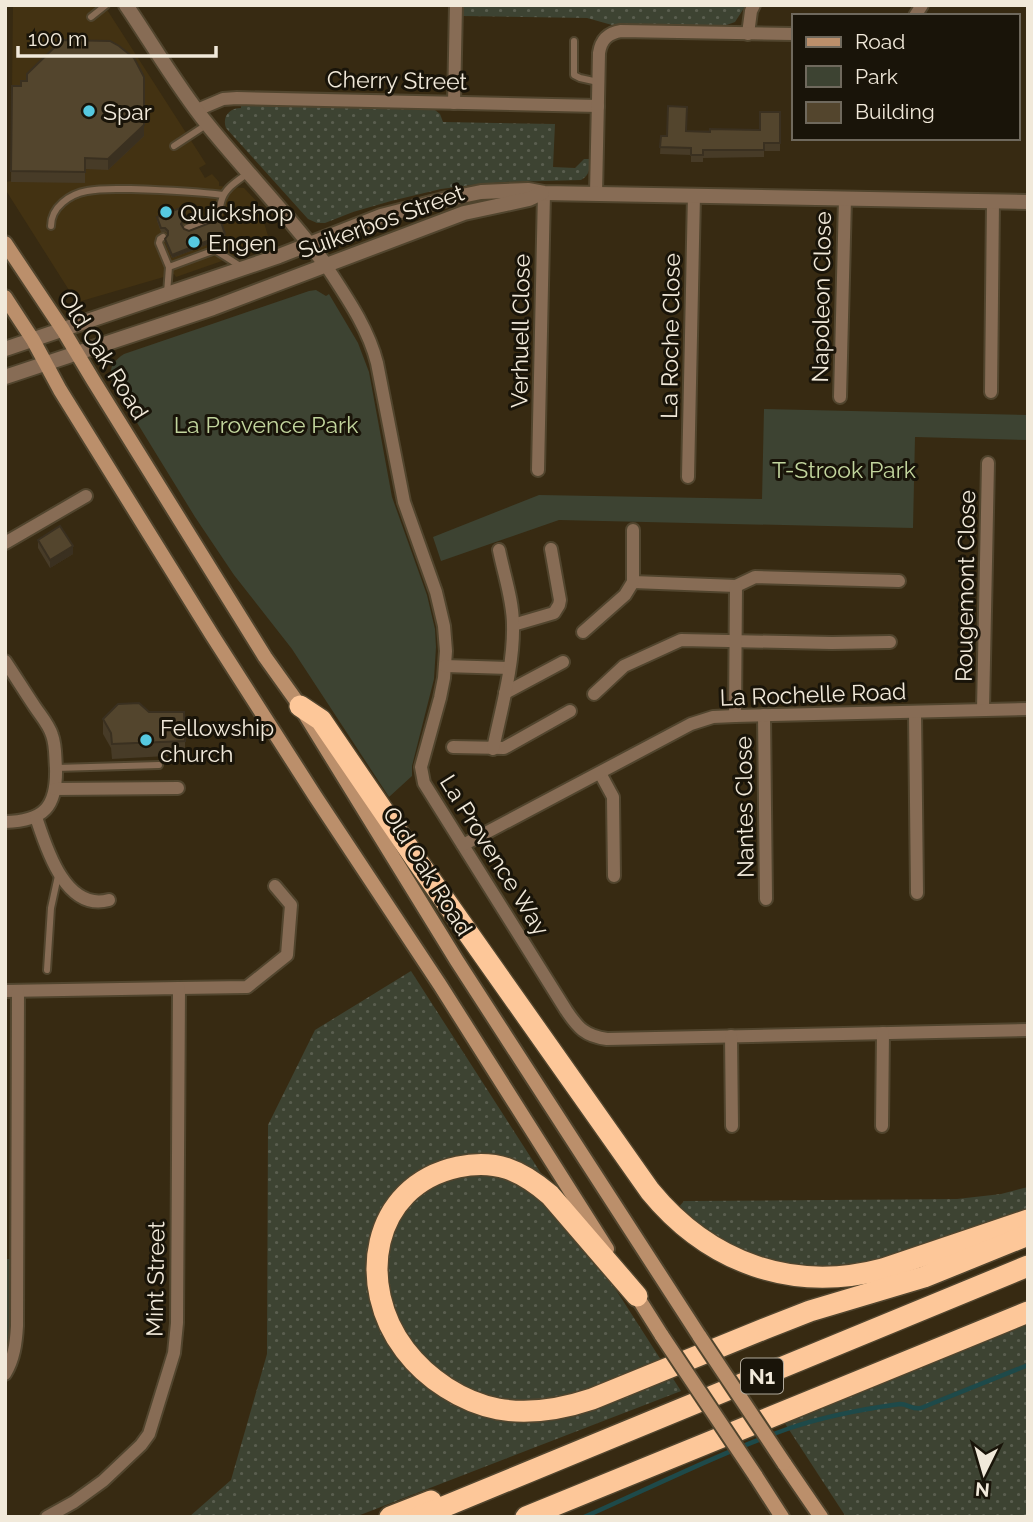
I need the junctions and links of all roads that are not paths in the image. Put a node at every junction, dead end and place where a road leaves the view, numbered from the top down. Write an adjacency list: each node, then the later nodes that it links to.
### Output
1 (106, 5): 5 (lane)
2 (127, 5): 12 (street)
3 (456, 5): 10 (street)
4 (754, 5): 6 (street)
5 (91, 17)
6 (748, 34): 7 (street); 9 (street)
7 (792, 34)
8 (574, 41): 9 (lane)
9 (598, 82): 11 (street)
10 (454, 103): 11 (street, Cherry Street); 12 (street, Cherry Street)
11 (598, 106): 17 (street)
12 (197, 110): 13 (street)
13 (207, 124): 14 (lane); 15 (street)
14 (174, 146)
15 (249, 172): 18 (lane); 27 (street)
16 (544, 193): 17 (street, Suikerbos Street); 27 (street, Suikerbos Street); 28 (street, Suikerbos Street); 42 (street, Verhuell Close)
17 (596, 193): 19 (street, Suikerbos Street)
18 (223, 195): 23 (lane); 24 (lane)
19 (694, 195): 20 (street, Suikerbos Street); 43 (street, La Roche Close)
20 (845, 198): 21 (street, Suikerbos Street); 40 (street, Napoleon Close)
21 (993, 202): 22 (street, Suikerbos Street); 39 (street)
22 (1028, 202)
23 (51, 226)
24 (187, 228)
25 (163, 237): 29 (lane)
26 (5, 243): 33 (main road, Old Oak Road)
27 (309, 243): 28 (street); 30 (street, Suikerbos Street)
28 (326, 264): 36 (street, Suikerbos Street); 58 (street, La Provence Way)
29 (169, 267): 30 (lane); 31 (lane)
30 (243, 268): 31 (street, Suikerbos Street)
31 (167, 295): 33 (street, Suikerbos Street)
32 (5, 296): 34 (main road)
33 (64, 330): 34 (street, Suikerbos Street); 36 (main road, Old Oak Road)
34 (33, 340): 35 (street, Suikerbos Street); 37 (main road)
35 (5, 349)
36 (77, 354): 37 (street, Suikerbos Street); 62 (main road, Old Oak Road)
37 (46, 364): 38 (street, Suikerbos Street); 96 (main road)
38 (5, 377)
39 (991, 392)
40 (840, 397)
41 (988, 463): 64 (street, Rougemont Close)
42 (538, 470)
43 (688, 477)
44 (86, 496): 46 (street)
45 (633, 530): 50 (street)
46 (5, 543)
47 (551, 549): 52 (street)
48 (499, 550): 52 (street)
49 (900, 581): 51 (street)
50 (633, 582): 51 (street); 53 (street)
51 (736, 586): 54 (street)
52 (513, 625): 59 (street)
53 (583, 632)
54 (736, 641): 55 (street); 61 (street); 68 (street)
55 (890, 642)
56 (5, 661): 72 (street)
57 (563, 662): 60 (street)
58 (445, 666): 59 (street); 78 (street, La Provence Way)
59 (509, 668): 60 (street)
60 (505, 693): 70 (street)
61 (594, 694)
62 (300, 706): 93 (highway); 105 (main road, Old Oak Road, bridge)
63 (1028, 709): 64 (street, La Rochelle Road)
64 (983, 710): 66 (street, La Rochelle Road)
65 (570, 711): 70 (street)
66 (915, 712): 67 (street, La Rochelle Road); 82 (street)
67 (764, 715): 68 (street, La Rochelle Road); 83 (street, Nantes Close)
68 (735, 716): 73 (street, La Rochelle Road)
69 (453, 747): 70 (street)
70 (493, 749)
71 (159, 765): 72 (lane)
72 (56, 768): 75 (street)
73 (600, 773): 78 (street, La Rochelle Road); 80 (street)
74 (178, 788): 75 (street)
75 (55, 789): 76 (street)
76 (36, 817): 77 (street); 79 (street)
77 (5, 822)
78 (463, 845): 90 (street, La Provence Way)
79 (59, 874): 84 (street); 85 (lane)
80 (614, 876)
81 (275, 886): 86 (street)
82 (917, 893)
83 (766, 899)
84 (109, 900)
85 (47, 970)
86 (179, 988): 87 (street); 100 (street, Mint Street)
87 (12, 991): 98 (street)
88 (1028, 1030): 89 (street, La Provence Way)
89 (883, 1033): 90 (street, La Provence Way); 92 (street)
90 (731, 1036): 91 (street)
91 (732, 1126)
92 (882, 1126)
93 (1028, 1220)
94 (1028, 1235): 96 (highway)
95 (1028, 1266): 99 (highway, N1)
96 (637, 1296): 104 (main road, bridge)
97 (1028, 1312): 103 (highway, N1)
98 (5, 1374)
99 (497, 1485): 101 (highway); 102 (highway, N1)
100 (47, 1517)
101 (390, 1517)
102 (419, 1517)
103 (526, 1517)
104 (782, 1517)
105 (821, 1517)

